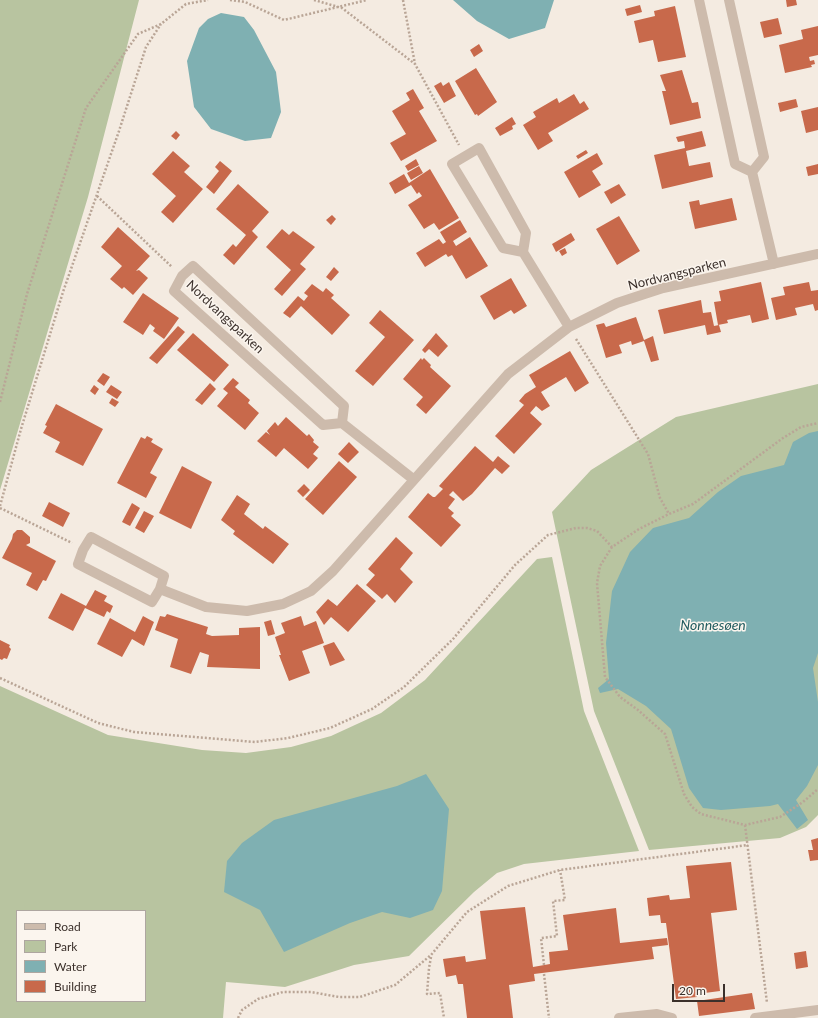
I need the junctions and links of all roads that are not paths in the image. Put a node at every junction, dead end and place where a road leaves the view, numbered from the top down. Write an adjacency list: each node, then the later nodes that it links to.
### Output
1 (699, 0): 3 (street)
2 (729, 0): 3 (street)
3 (752, 172): 6 (street)
4 (523, 252): 4 (street); 7 (street)
5 (818, 254): 6 (street, Nordvangsparken)
6 (774, 264): 7 (street, Nordvangsparken)
7 (569, 327): 9 (street, Nordvangsparken)
8 (342, 423): 8 (street, Nordvangsparken); 9 (street)
9 (413, 479): 10 (street, Nordvangsparken)
10 (160, 589): 10 (street)
11 (818, 1010): 14 (street)
12 (619, 1018): 13 (street)
13 (672, 1018)
14 (755, 1018)

